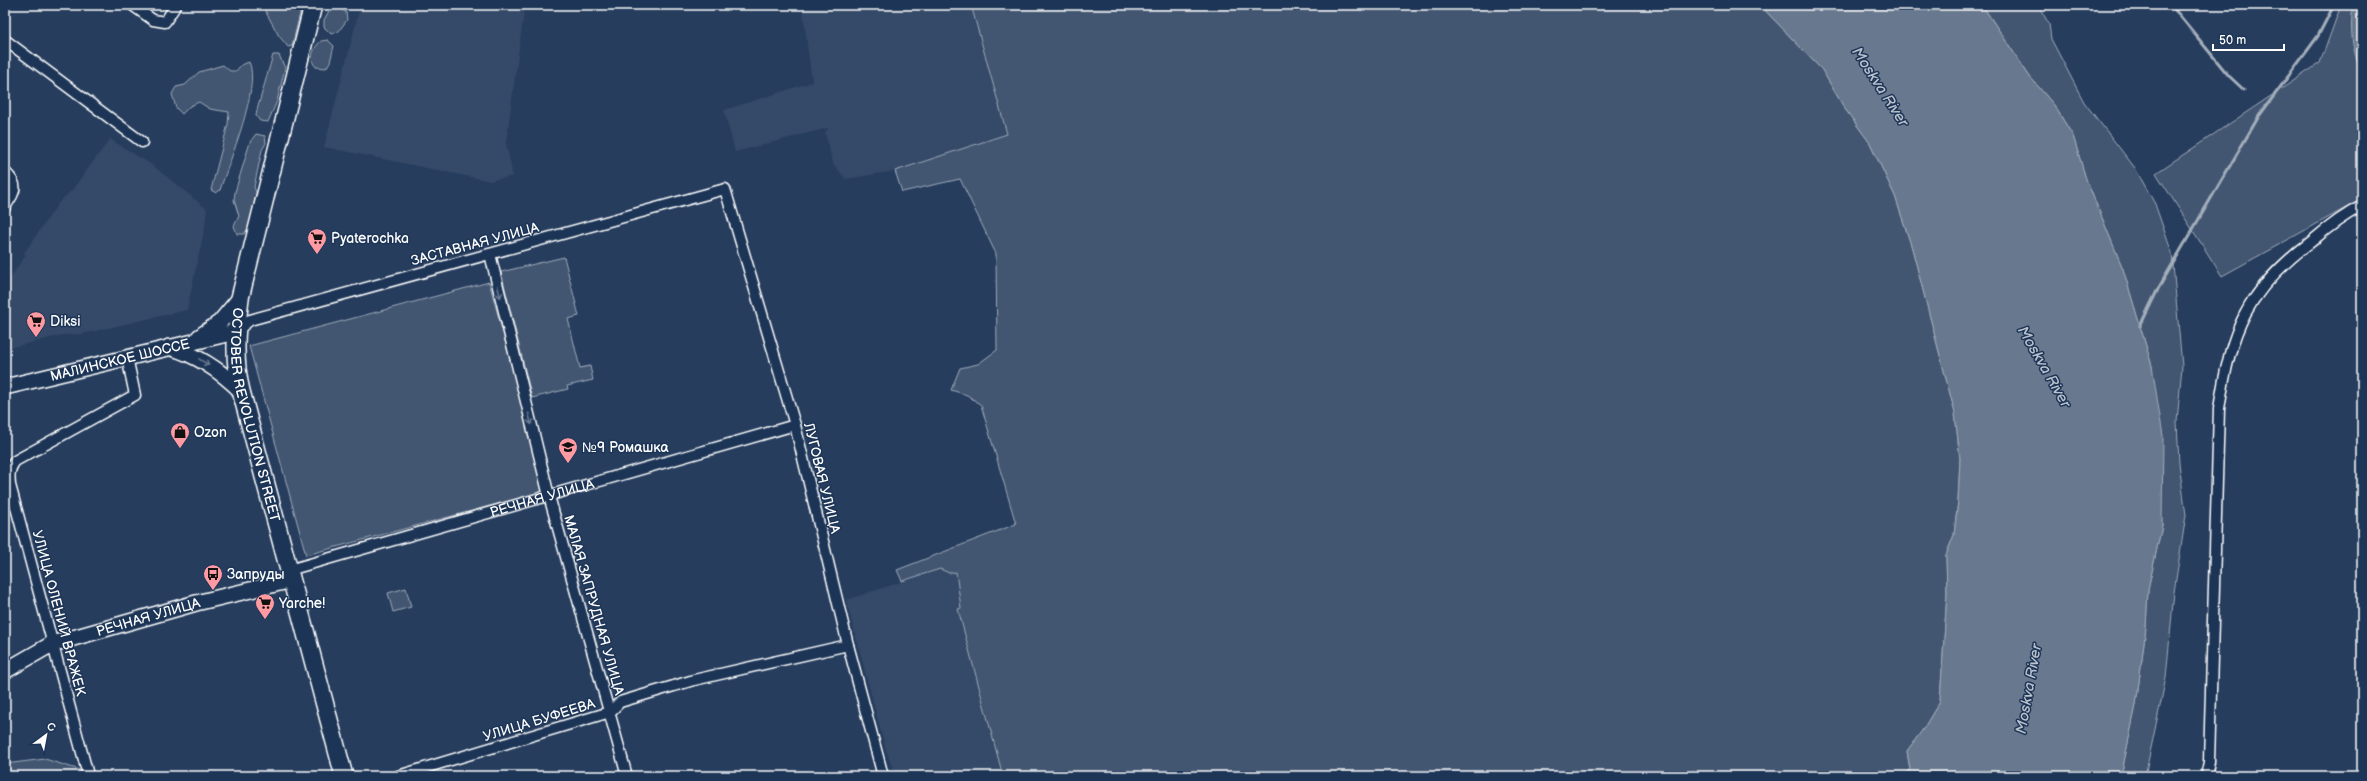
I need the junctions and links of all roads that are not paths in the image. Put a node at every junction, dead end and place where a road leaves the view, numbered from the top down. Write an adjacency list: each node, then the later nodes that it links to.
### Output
1 (132, 5): 2 (street)
2 (176, 5)
3 (313, 5): 11 (main road, OCTOBER REVOLUTION STREET)
4 (5, 40): 5 (street)
5 (142, 142)
6 (5, 172): 9 (street)
7 (725, 189): 10 (street, ЗАСТАВНАЯ УЛИЦА); 18 (street, ЛУГОВАЯ УЛИЦА)
8 (2362, 206): 30 (street)
9 (5, 207)
10 (490, 254): 12 (street, ЗАСТАВНАЯ УЛИЦА); 19 (street, МАЛАЯ ЗАПРУДНАЯ УЛИЦА, one-way to 19)
11 (240, 298): 12 (main road, OCTOBER REVOLUTION STREET); 13 (main road)
12 (236, 332): 13 (main road, МАЛИНСКОЕ ШОССЕ); 17 (main road, OCTOBER REVOLUTION STREET)
13 (192, 341): 14 (main road, МАЛИНСКОЕ ШОССЕ)
14 (168, 347): 15 (main road, МАЛИНСКОЕ ШОССЕ); 17 (main road, one-way to 17)
15 (127, 357): 16 (main road, МАЛИНСКОЕ ШОССЕ); 21 (street, УЛИЦА ОЛЕНИЙ ВРАЖЕК)
16 (5, 387)
17 (241, 391): 20 (main road, OCTOBER REVOLUTION STREET)
18 (795, 425): 19 (street, РЕЧНАЯ УЛИЦА); 22 (street, ЛУГОВАЯ УЛИЦА)
19 (549, 496): 20 (street, РЕЧНАЯ УЛИЦА); 24 (street, МАЛАЯ ЗАПРУДНАЯ УЛИЦА)
20 (290, 575): 21 (main road, РЕЧНАЯ УЛИЦА); 26 (main road, OCTOBER REVOLUTION STREET)
21 (52, 644): 23 (main road, РЕЧНАЯ УЛИЦА); 25 (street, УЛИЦА ОЛЕНИЙ ВРАЖЕК)
22 (848, 645): 24 (street, УЛИЦА БУФЕЕВА); 29 (street, ЛУГОВАЯ УЛИЦА)
23 (5, 671)
24 (610, 712): 27 (street, УЛИЦА БУФЕЕВА); 28 (street, МАЛАЯ ЗАПРУДНАЯ УЛИЦА)
25 (88, 775)
26 (344, 776)
27 (398, 776)
28 (627, 776)
29 (883, 776)
30 (2206, 776)

